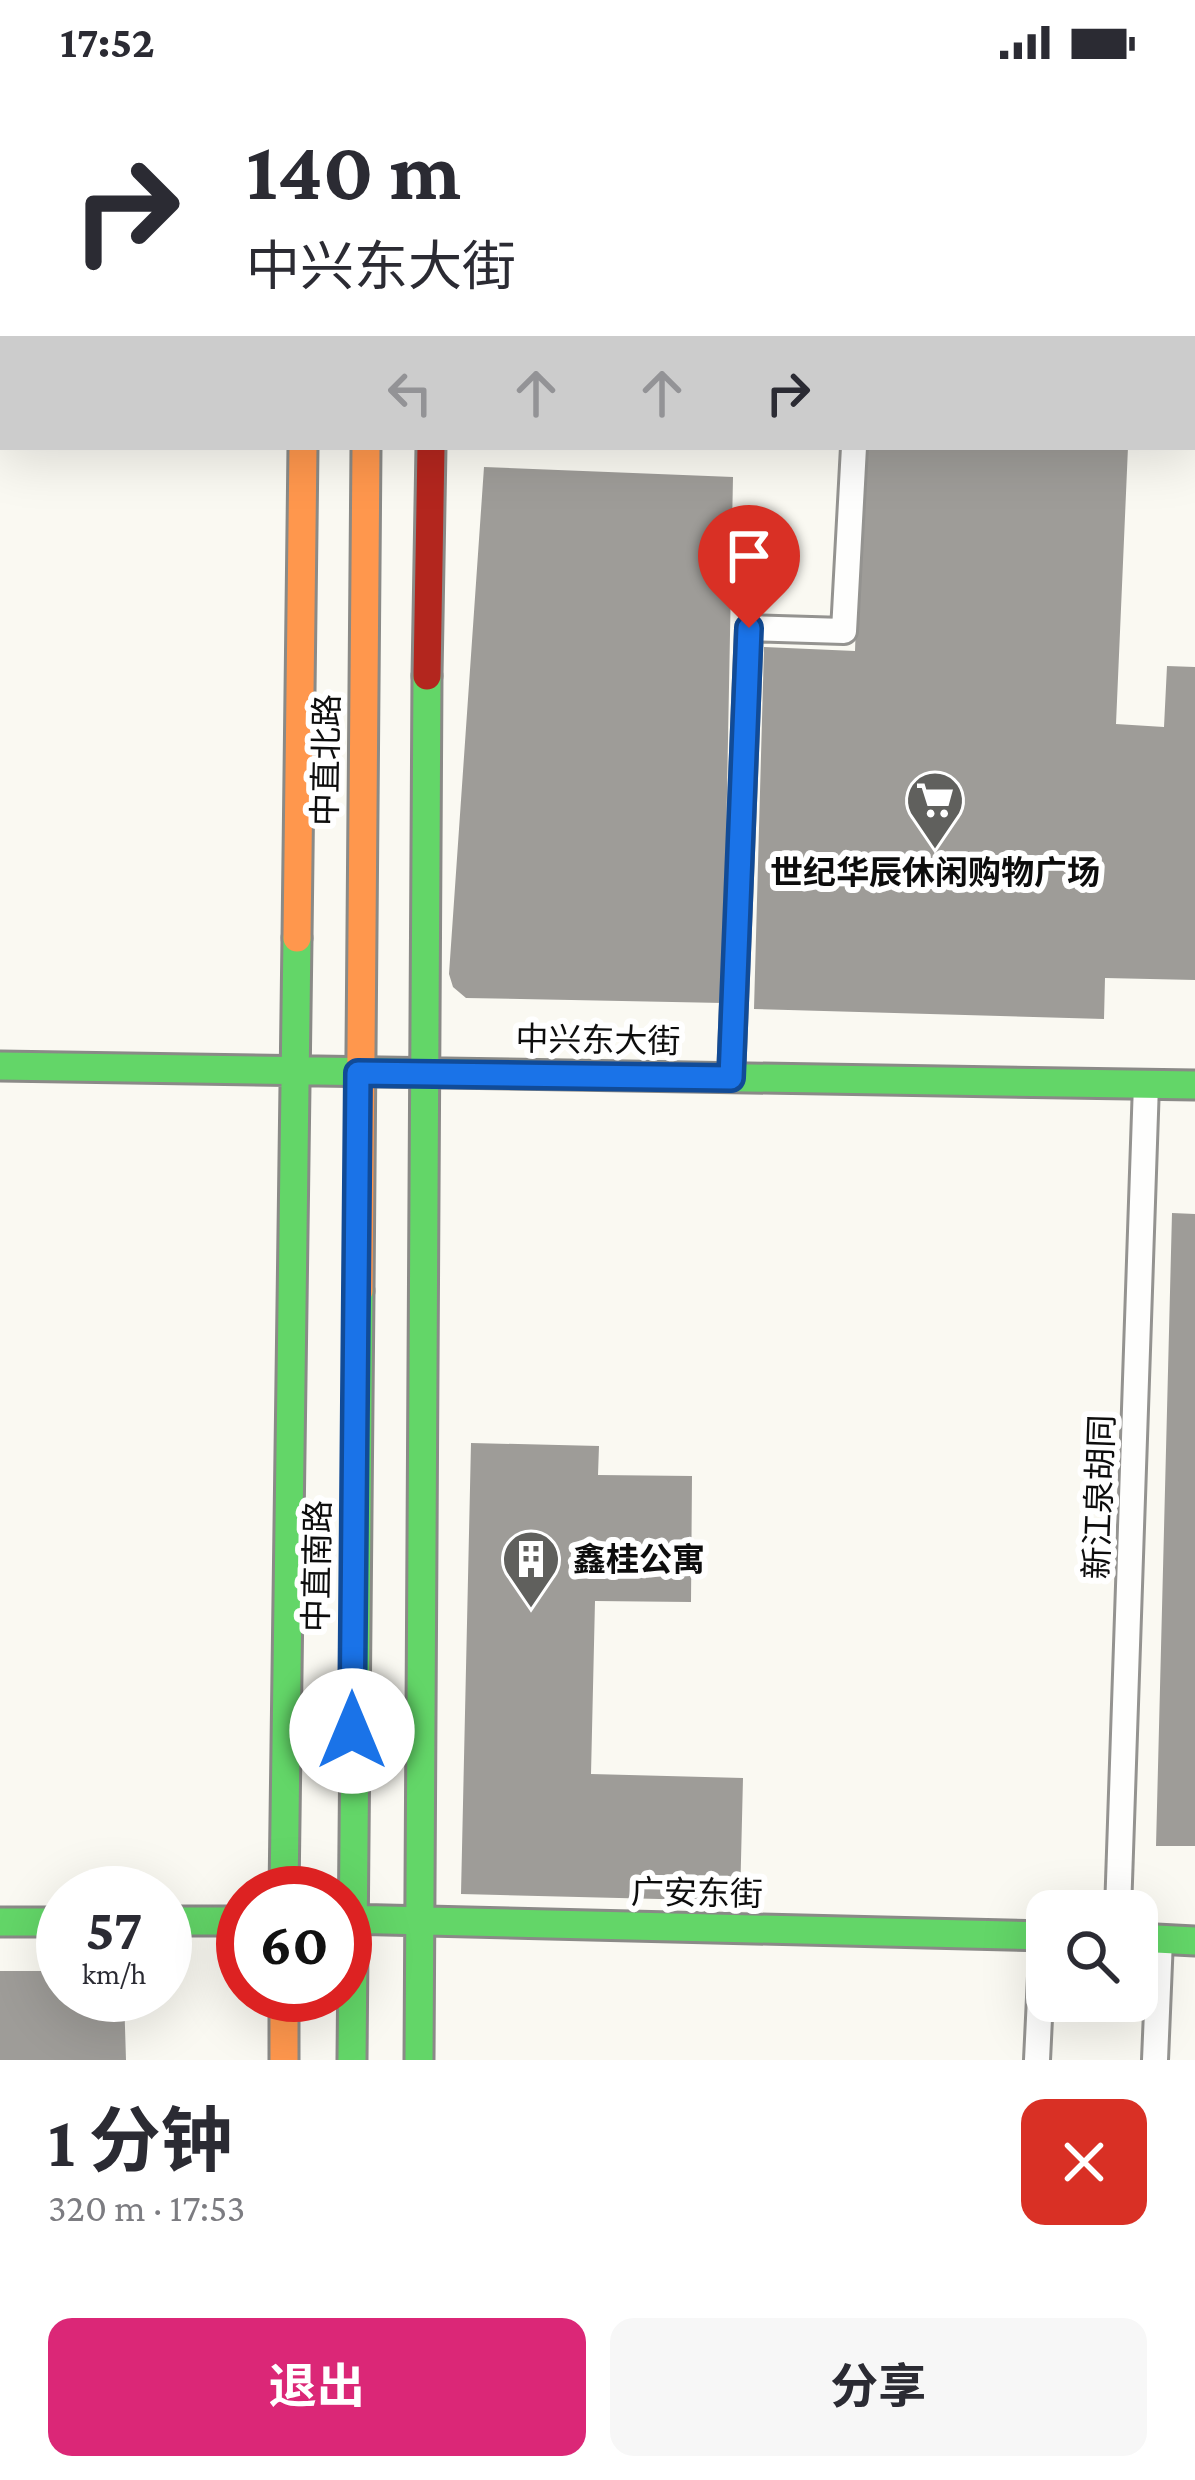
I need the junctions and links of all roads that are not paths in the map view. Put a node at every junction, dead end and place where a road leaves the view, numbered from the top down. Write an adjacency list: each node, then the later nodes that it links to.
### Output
1 (303, 450): 6 (main road)
2 (366, 450): 7 (main road, 中直北路)
3 (430, 450): 8 (main road)
4 (854, 450): 9 (street)
5 (0, 1066): 6 (main road, 中兴东大街)
6 (295, 1072): 7 (main road, 中兴东大街); 12 (main road)
7 (358, 1073): 8 (main road, 中兴东大街); 13 (main road, 中直南路)
8 (422, 1074): 9 (main road, 中兴东大街); 18 (main road)
9 (731, 1078): 10 (main road, 中兴东大街)
10 (1146, 1084): 11 (main road, 中兴东大街); 14 (street, 新江泉胡同)
11 (1195, 1085)
12 (284, 1866)
13 (349, 1866)
14 (1119, 1890)
15 (372, 1920): 18 (main road, 广安东街)
16 (0, 1922): 17 (main road)
17 (36, 1922)
18 (418, 1923): 19 (main road, 广安东街); 28 (main road)
19 (1026, 1936)
20 (1158, 1938): 21 (main road)
21 (1195, 1940)
22 (284, 2022): 26 (main road)
23 (351, 2022): 27 (main road, 中直南路)
24 (1039, 2022): 29 (street)
25 (1153, 2022): 30 (street)
26 (284, 2060)
27 (352, 2060)
28 (419, 2060)
29 (1037, 2060)
30 (1155, 2060)

